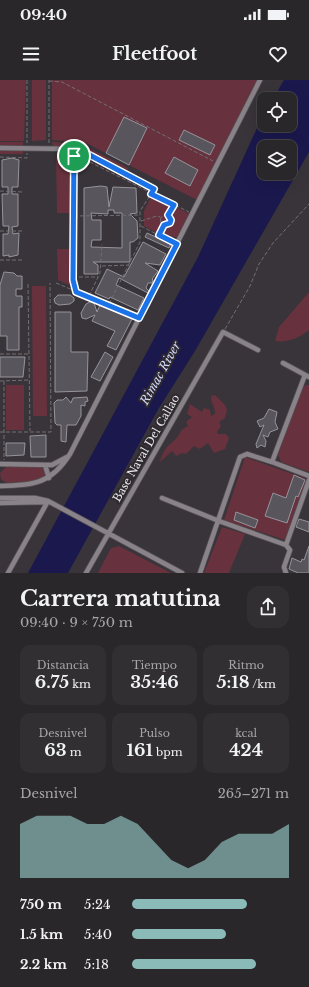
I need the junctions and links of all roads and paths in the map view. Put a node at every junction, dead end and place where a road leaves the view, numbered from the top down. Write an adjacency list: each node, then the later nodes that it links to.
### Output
1 (27, 80): 5 (path)
2 (260, 80): 10 (street)
3 (49, 81): 6 (path); 10 (path)
4 (0, 148): 5 (street)
5 (27, 149): 6 (street); 9 (path)
6 (49, 149): 7 (street)
7 (74, 149): 8 (path); 11 (street)
8 (74, 156): 14 (path); 20 (path)
9 (0, 157)
10 (219, 164): 17 (street)
11 (154, 189): 14 (path)
12 (0, 191): 13 (path)
13 (22, 192)
14 (151, 194): 16 (path); 18 (path)
15 (309, 204): 43 (path)
16 (174, 205): 17 (path); 19 (path)
17 (193, 214): 29 (street)
18 (141, 215): 20 (path); 22 (path)
19 (168, 215): 21 (path); 23 (path)
20 (73, 216): 34 (path)
21 (161, 217): 22 (path); 23 (path)
22 (141, 221): 24 (path)
23 (164, 225): 27 (path)
24 (141, 226): 27 (path); 32 (path)
25 (0, 231): 26 (path)
26 (23, 231)
27 (159, 235): 29 (path)
28 (102, 244): 33 (path)
29 (177, 244): 42 (street)
30 (0, 260): 31 (path)
31 (23, 260)
32 (129, 265): 33 (path); 41 (path)
33 (101, 266): 35 (path)
34 (73, 277): 35 (path); 39 (path)
35 (99, 277): 40 (path)
36 (50, 283): 54 (path)
37 (56, 283): 39 (path)
38 (28, 284): 46 (path)
39 (76, 292): 40 (path)
40 (88, 297): 41 (path)
41 (109, 304): 42 (path)
42 (139, 318): 55 (street)
43 (223, 332): 44 (street); 68 (street, Base Naval Del Callao)
44 (258, 350)
45 (0, 354): 46 (path)
46 (29, 354): 49 (path)
47 (283, 363): 48 (street)
48 (307, 376): 56 (street)
49 (29, 380): 51 (path); 54 (path)
50 (0, 381): 51 (path)
51 (4, 381): 53 (path)
52 (0, 432): 53 (path)
53 (4, 432): 54 (path); 57 (path)
54 (30, 432)
55 (69, 456): 58 (street); 60 (street)
56 (272, 462): 59 (street); 67 (street)
57 (2, 465): 58 (street)
58 (45, 465): 60 (street)
59 (309, 476)
60 (49, 478): 62 (street)
61 (309, 480): 69 (street)
62 (0, 486)
63 (0, 498): 65 (street)
64 (162, 498): 67 (street)
65 (48, 501): 66 (street); 68 (street); 70 (street)
66 (0, 503)
67 (219, 521): 69 (street); 73 (street)
68 (108, 534): 71 (street, Base Naval Del Callao); 72 (street)
69 (286, 545): 74 (street)
70 (8, 573)
71 (86, 573)
72 (182, 573)
73 (200, 573)
74 (286, 573)

